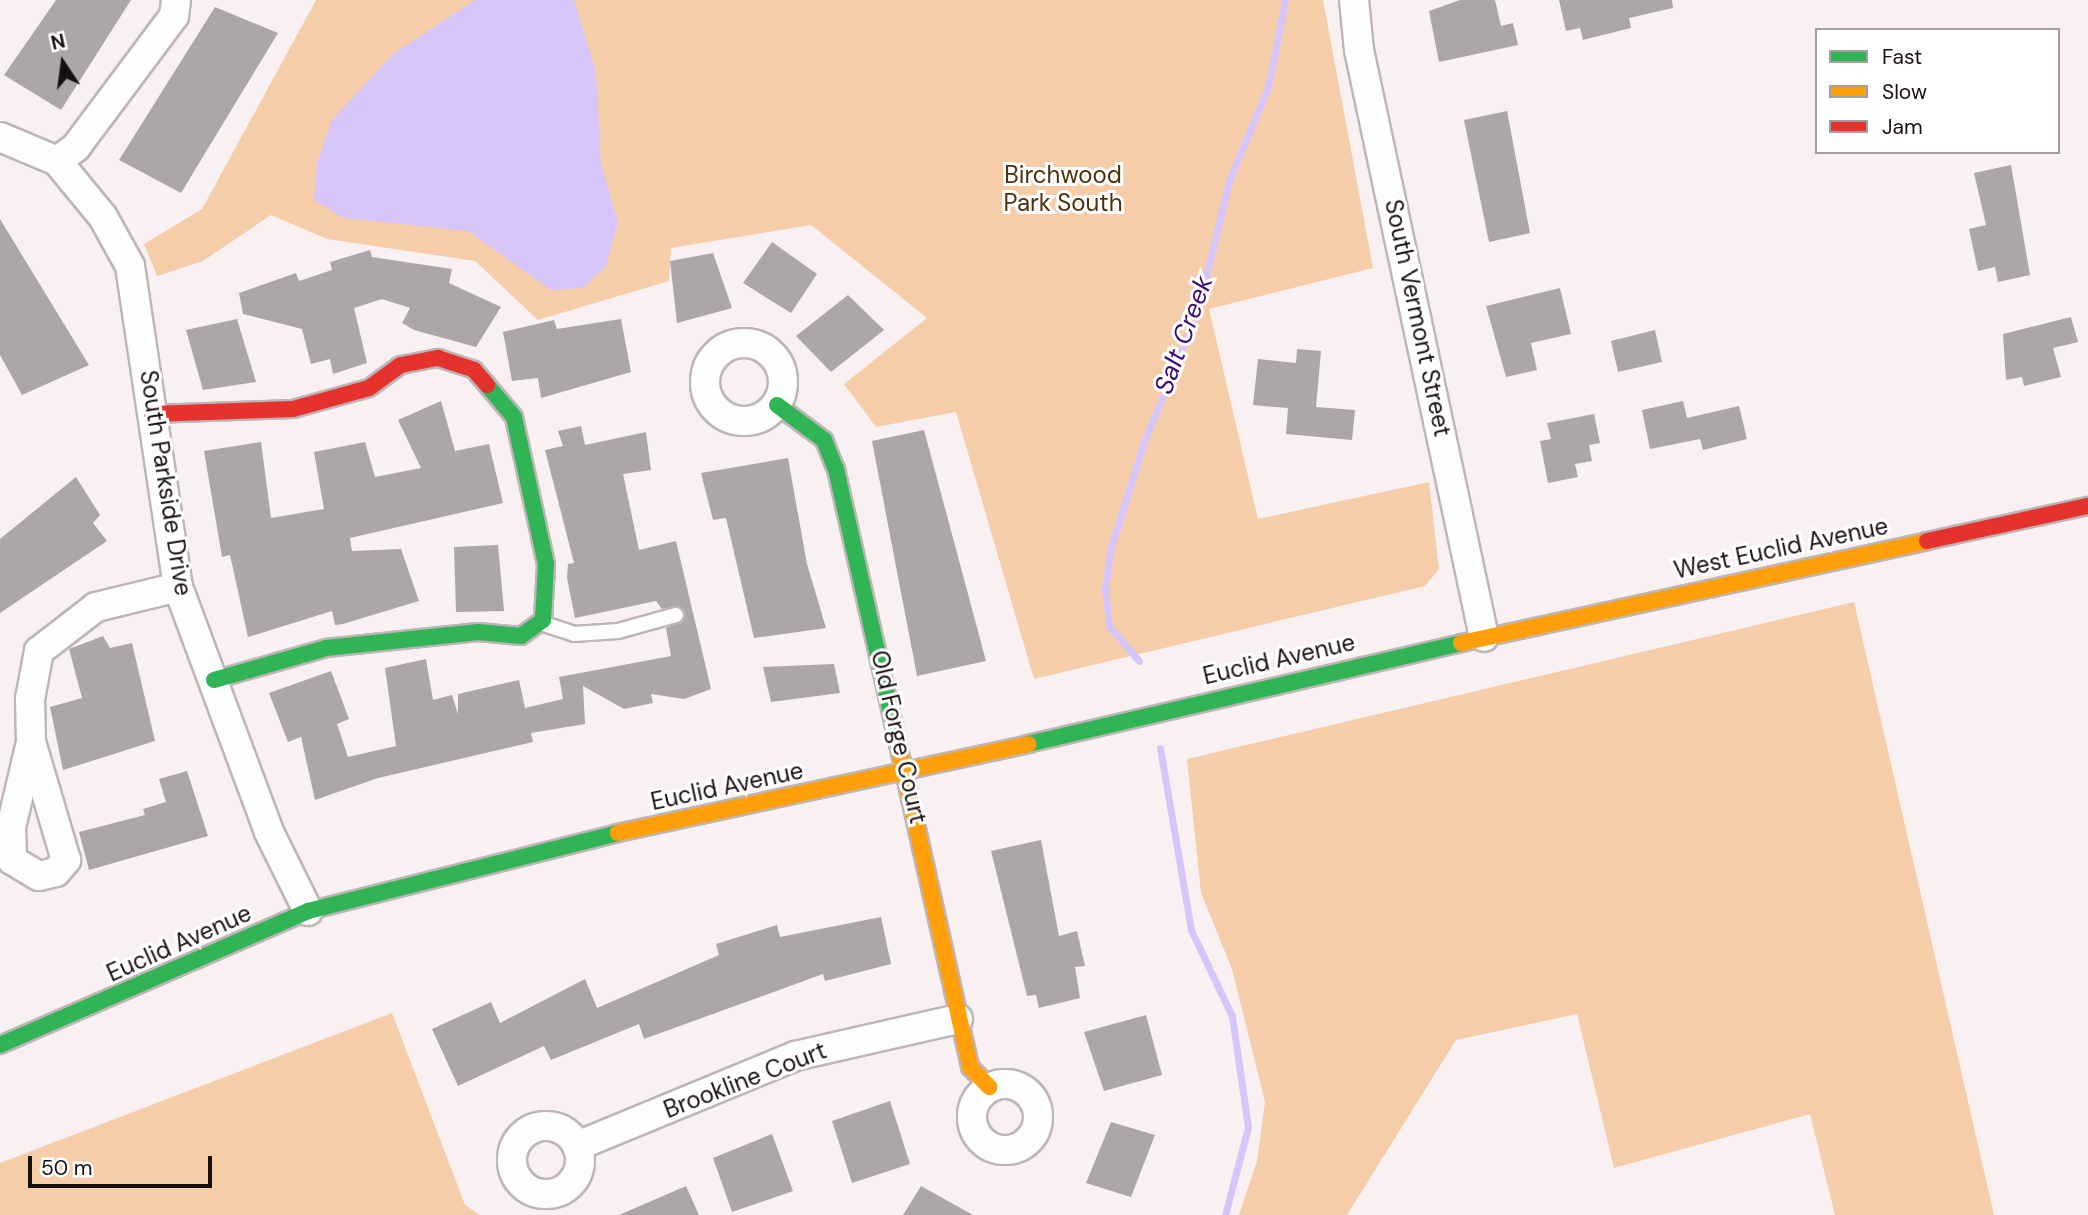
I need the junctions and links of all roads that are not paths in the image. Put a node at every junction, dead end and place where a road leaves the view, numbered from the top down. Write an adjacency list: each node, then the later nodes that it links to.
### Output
1 (176, 0): 4 (street)
2 (1354, 0): 11 (street, South Vermont Street)
3 (0, 137): 4 (street, South Parkside Drive)
4 (57, 160): 6 (street, South Parkside Drive)
5 (776, 405): 14 (main road, Old Forge Court)
6 (152, 414): 8 (street, South Parkside Drive); 10 (main road)
7 (2088, 506): 11 (main road, West Euclid Avenue)
8 (178, 587): 12 (street, South Parkside Drive); 13 (street)
9 (676, 615): 10 (lane)
10 (540, 623): 12 (main road)
11 (1484, 637): 14 (main road, Euclid Avenue)
12 (214, 680): 15 (street, South Parkside Drive)
13 (31, 742)
14 (908, 773): 15 (main road, Euclid Avenue); 16 (main road, Old Forge Court)
15 (308, 911): 17 (main road, Euclid Avenue)
16 (958, 1019): 18 (main road, Old Forge Court); 19 (street, Brookline Court)
17 (0, 1045)
18 (989, 1087)
19 (577, 1146)

